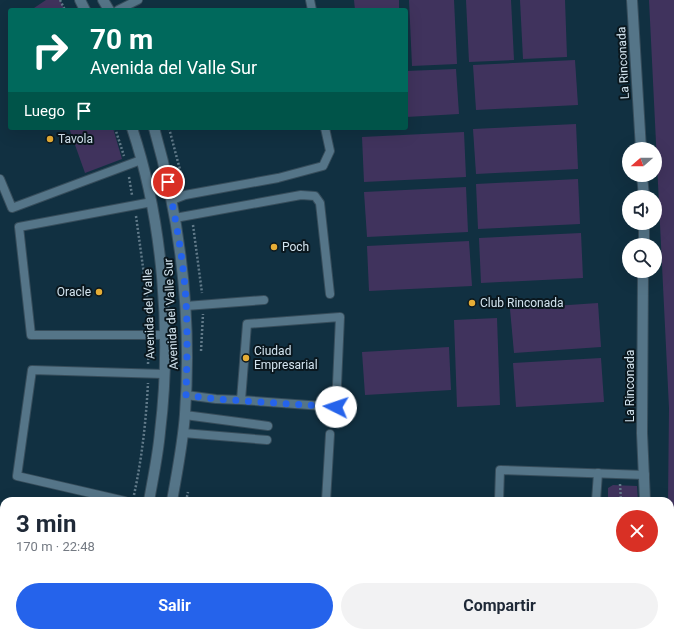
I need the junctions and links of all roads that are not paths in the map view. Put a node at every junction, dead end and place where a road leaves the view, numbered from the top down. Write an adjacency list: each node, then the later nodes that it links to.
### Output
1 (138, 0): 3 (lane)
2 (632, 0): 7 (street, La Rinconada)
3 (122, 8)
4 (133, 130): 8 (street, Avenida del Valle)
5 (154, 130): 10 (street, Avenida del Valle Sur)
6 (325, 130): 10 (lane)
7 (641, 142)
8 (141, 160): 9 (lane); 11 (street, Avenida del Valle)
9 (0, 179)
10 (172, 200): 12 (street, Avenida del Valle Sur)
11 (152, 202): 17 (street, Avenida del Valle); 17 (lane)
12 (176, 218): 14 (lane); 16 (street, Avenida del Valle Sur)
13 (643, 278): 27 (street, La Rinconada)
14 (330, 294)
15 (264, 300): 16 (lane)
16 (186, 306): 19 (street, Avenida del Valle Sur)
17 (164, 335): 18 (street, Avenida del Valle)
18 (164, 374): 28 (lane); 29 (street, Avenida del Valle)
19 (186, 395): 20 (lane); 21 (street, Avenida del Valle Sur)
20 (241, 400): 20 (lane)
21 (185, 415): 22 (lane); 23 (street, Avenida del Valle Sur)
22 (268, 426)
23 (183, 434): 25 (lane); 30 (street, Avenida del Valle Sur)
24 (330, 434): 31 (lane)
25 (267, 440)
26 (598, 473): 27 (lane); 32 (lane); 33 (lane)
27 (645, 475): 34 (street, La Rinconada)
28 (108, 497)
29 (150, 497)
30 (173, 497)
31 (326, 497)
32 (499, 497)
33 (596, 497)
34 (645, 497)

